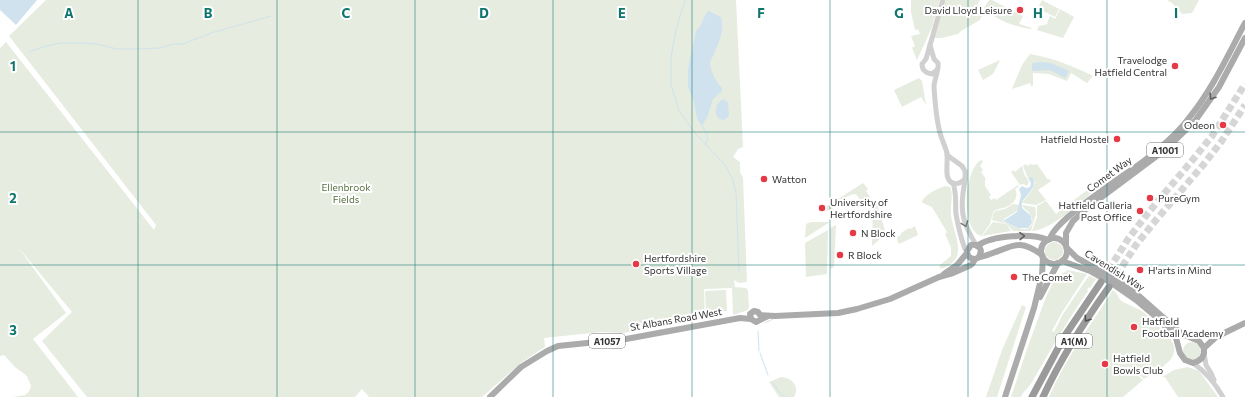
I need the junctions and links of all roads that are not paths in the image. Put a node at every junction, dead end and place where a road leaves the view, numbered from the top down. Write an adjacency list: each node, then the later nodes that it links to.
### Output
1 (943, 0): 4 (street)
2 (1245, 23): 7 (main road, Comet Way / A1001)
3 (1245, 39): 7 (main road, A1001); 18 (main road, Comet Way / A1001, one-way to 18)
4 (930, 45): 5 (street); 6 (street)
5 (926, 59): 6 (street); 9 (street)
6 (934, 59): 8 (street)
7 (1225, 60): 16 (main road, Comet Way / A1001)
8 (937, 70): 9 (street); 10 (street)
9 (928, 74): 10 (street)
10 (934, 85): 11 (street)
11 (947, 155): 12 (street); 13 (street)
12 (959, 165): 13 (street); 14 (street)
13 (948, 169): 15 (street)
14 (965, 179): 15 (street); 17 (street, one-way to 17)
15 (953, 183): 19 (street)
16 (1049, 240): 17 (main road, St Albans Road West, one-way to 16); 18 (main road); 20 (main road)
17 (977, 245): 19 (main road, St Albans Road West); 21 (main road)
18 (1066, 247): 22 (main road); 30 (main road, Cavendish Way)
19 (967, 252): 21 (main road); 23 (main road, St Albans Road West / A1057)
20 (1042, 256): 21 (main road, St Albans Road West / A1057); 22 (main road); 26 (main road)
21 (977, 258): 23 (main road, St Albans Road West / A1057)
22 (1060, 262): 26 (main road); 32 (main road, Cavendish Way)
23 (939, 277): 37 (main road, St Albans Road West / A1057)
24 (1101, 282): 28 (highway, A1(M))
25 (1109, 287): 40 (highway, A1(M), one-way to 40)
26 (1034, 308): 36 (main road)
27 (1245, 323): 29 (main road, Cavendish Way)
28 (1064, 337): 38 (highway); 39 (highway, A1(M))
29 (1216, 337): 31 (main road, Cavendish Way); 33 (main road, Cavendish Way)
30 (1191, 339): 31 (main road, Cavendish Way); 32 (main road)
31 (1199, 341): 33 (main road)
32 (1180, 350): 34 (main road, Cavendish Way)
33 (1204, 351): 34 (main road, Cavendish Way); 35 (street)
34 (1193, 363): 35 (street)
35 (1214, 382): 41 (street)
36 (1005, 394)
37 (490, 397)
38 (1028, 397)
39 (1032, 397)
40 (1043, 397)
41 (1223, 397)

